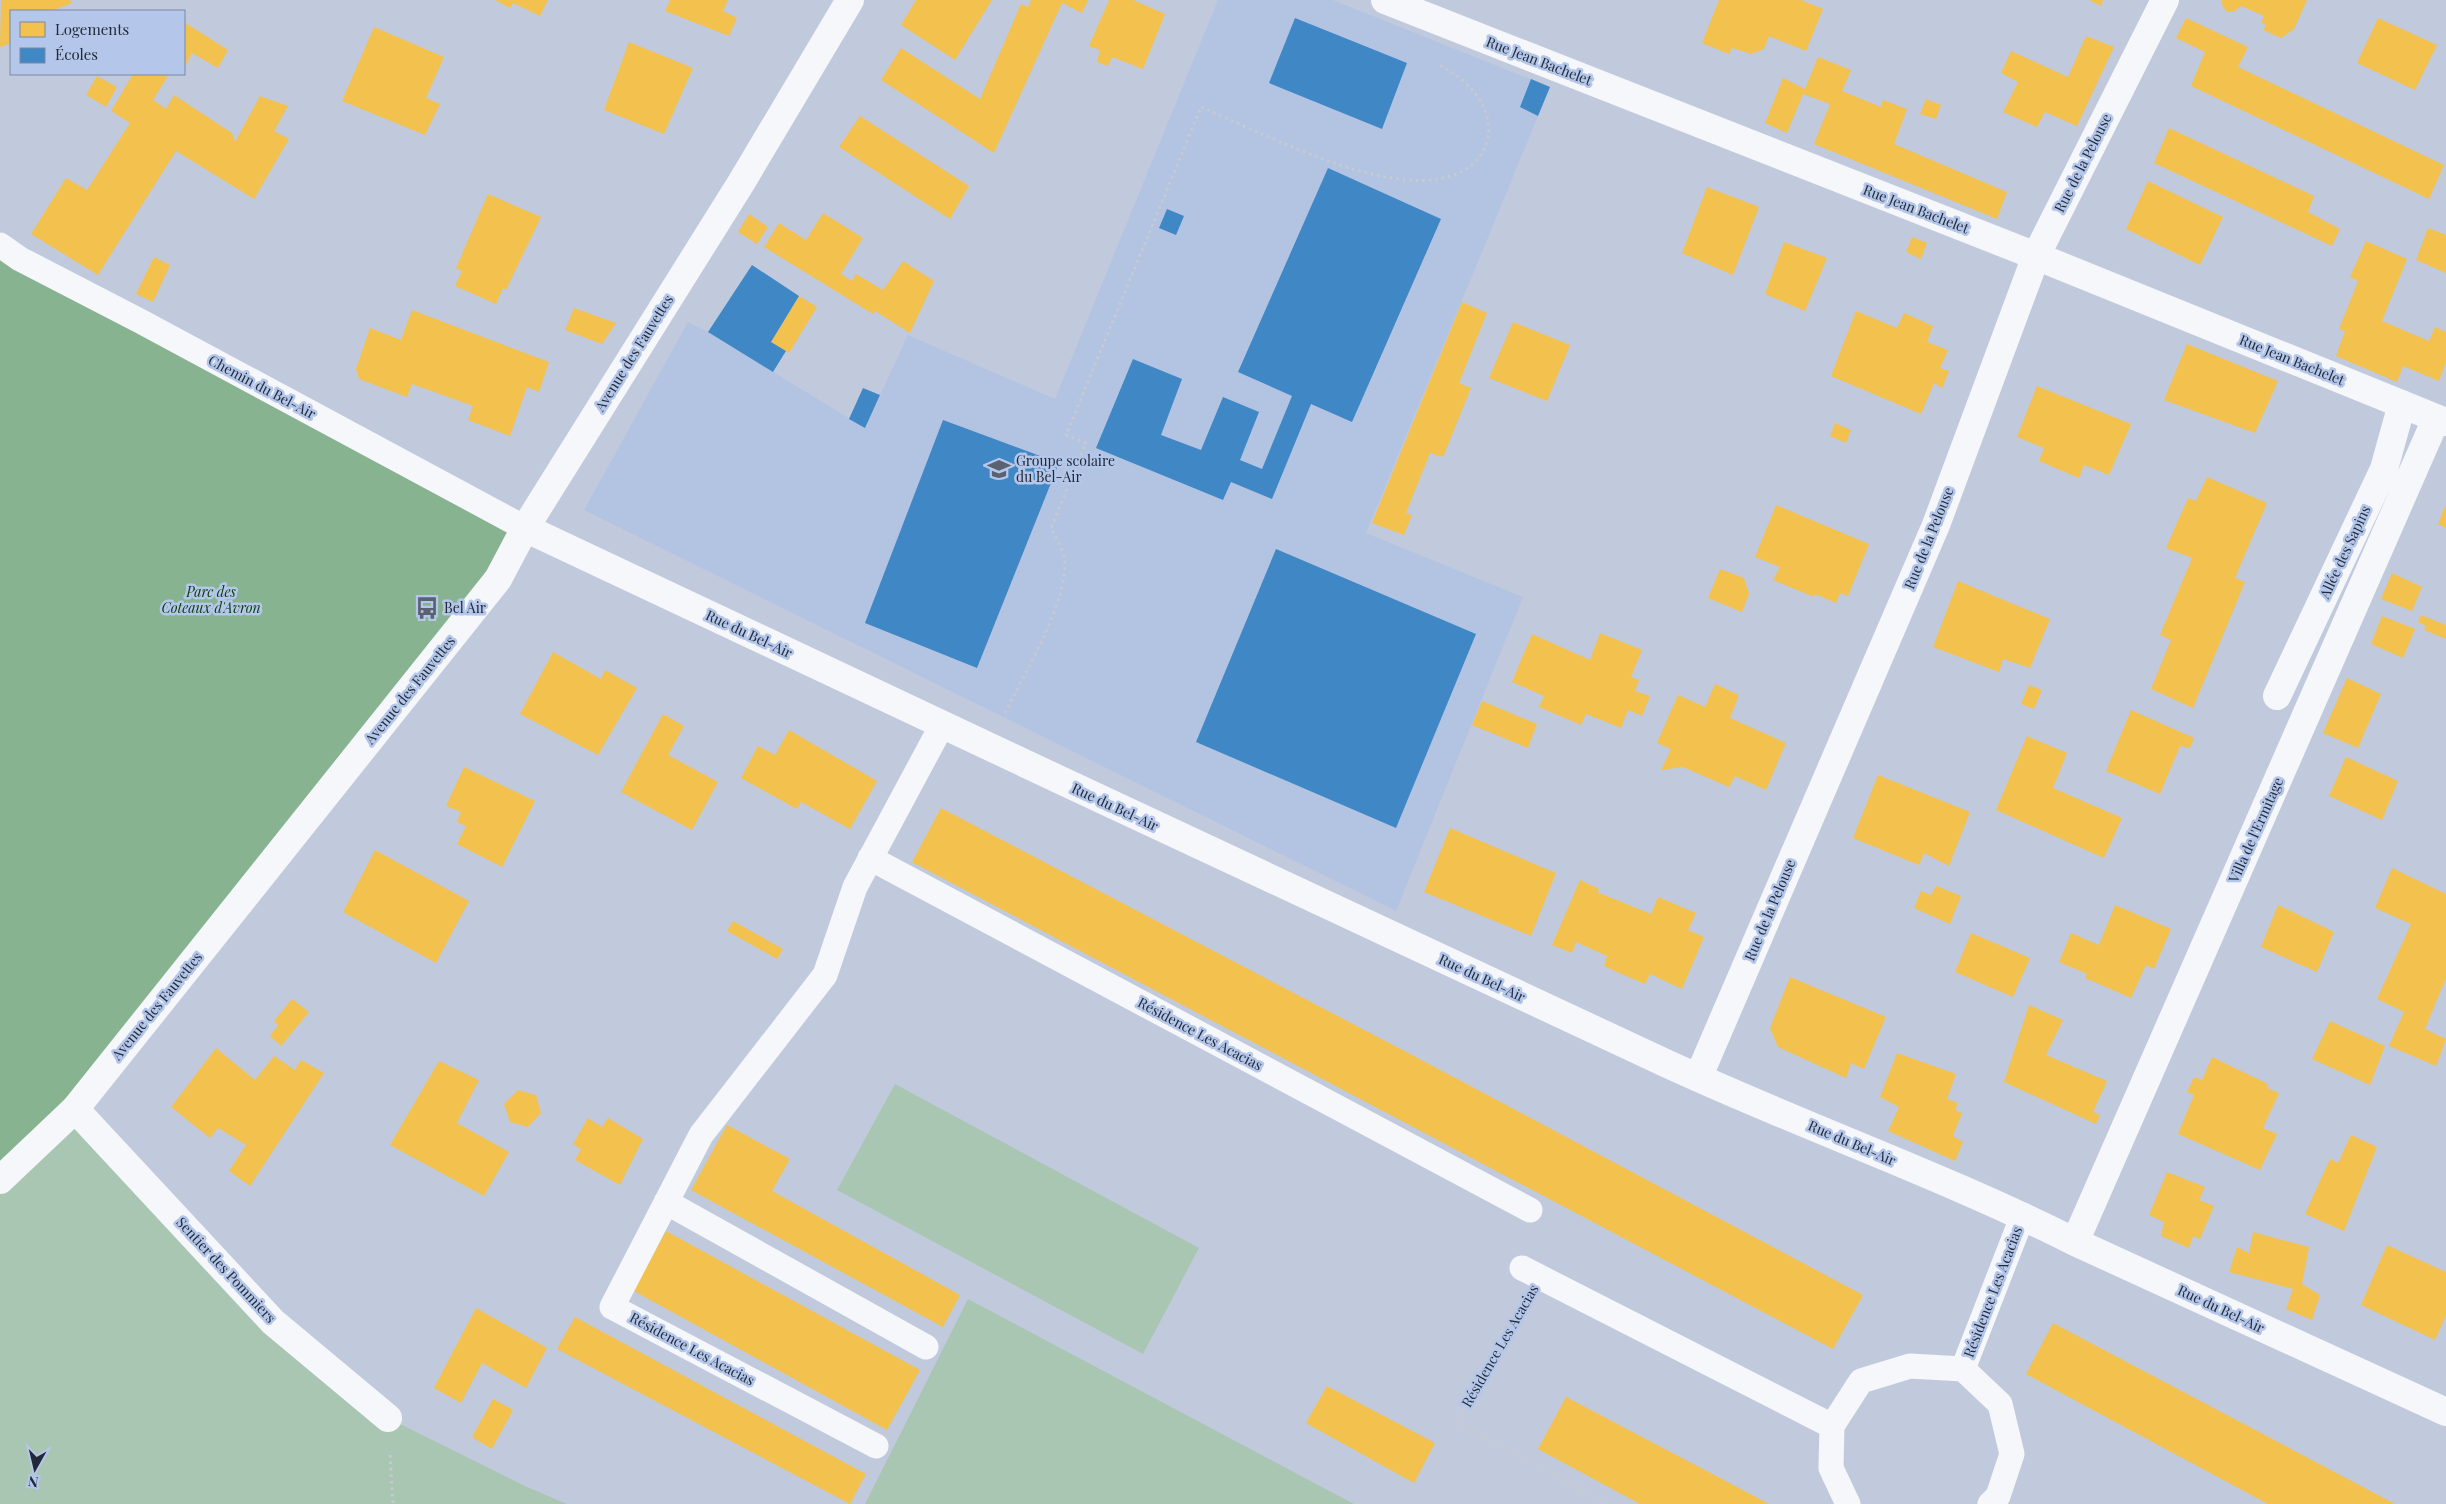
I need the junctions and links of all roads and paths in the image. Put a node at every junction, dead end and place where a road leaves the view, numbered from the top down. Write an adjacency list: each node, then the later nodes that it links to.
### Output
1 (850, 0): 9 (street, Avenue des Fauvettes)
2 (1385, 0): 4 (street, Rue Jean Bachelet)
3 (2165, 0): 6 (street, Rue de la Pelouse)
4 (1430, 8): 6 (street, Rue Jean Bachelet); 12 (path)
5 (0, 245): 9 (lane, Chemin du Bel-Air)
6 (2036, 256): 7 (street, Rue Jean Bachelet); 14 (street, Rue de la Pelouse)
7 (2402, 404): 8 (street, Rue Jean Bachelet); 10 (street, Allée des Sapins)
8 (2441, 420): 20 (street, Villa de l'Ermitage)
9 (525, 528): 11 (street, Rue du Bel-Air); 15 (street, Avenue des Fauvettes)
10 (2277, 696)
11 (942, 724): 12 (street, Rue du Bel-Air); 13 (lane, Résidence Les Acacias)
12 (988, 748): 14 (street, Rue du Bel-Air)
13 (870, 858): 17 (lane, Résidence Les Acacias); 18 (lane, Résidence Les Acacias)
14 (1698, 1078): 19 (street, Rue du Bel-Air)
15 (75, 1109): 16 (street, Avenue des Fauvettes); 25 (street, Sentier des Pommiers)
16 (0, 1180)
17 (666, 1202): 22 (lane); 27 (lane, Résidence Les Acacias)
18 (1530, 1210)
19 (2023, 1216): 20 (street, Rue du Bel-Air); 23 (lane, Résidence Les Acacias)
20 (2075, 1242): 24 (street, Rue du Bel-Air)
21 (1531, 1272): 26 (lane, Résidence Les Acacias); 30 (path, Résidence Les Acacias)
22 (926, 1347)
23 (1963, 1369): 26 (lane, Résidence Les Acacias); 28 (lane, Résidence Les Acacias)
24 (2446, 1412)
25 (388, 1418): 29 (path)
26 (1832, 1426): 31 (lane)
27 (876, 1446)
28 (2000, 1501)
29 (393, 1504)
30 (1609, 1504)
31 (1848, 1504)

